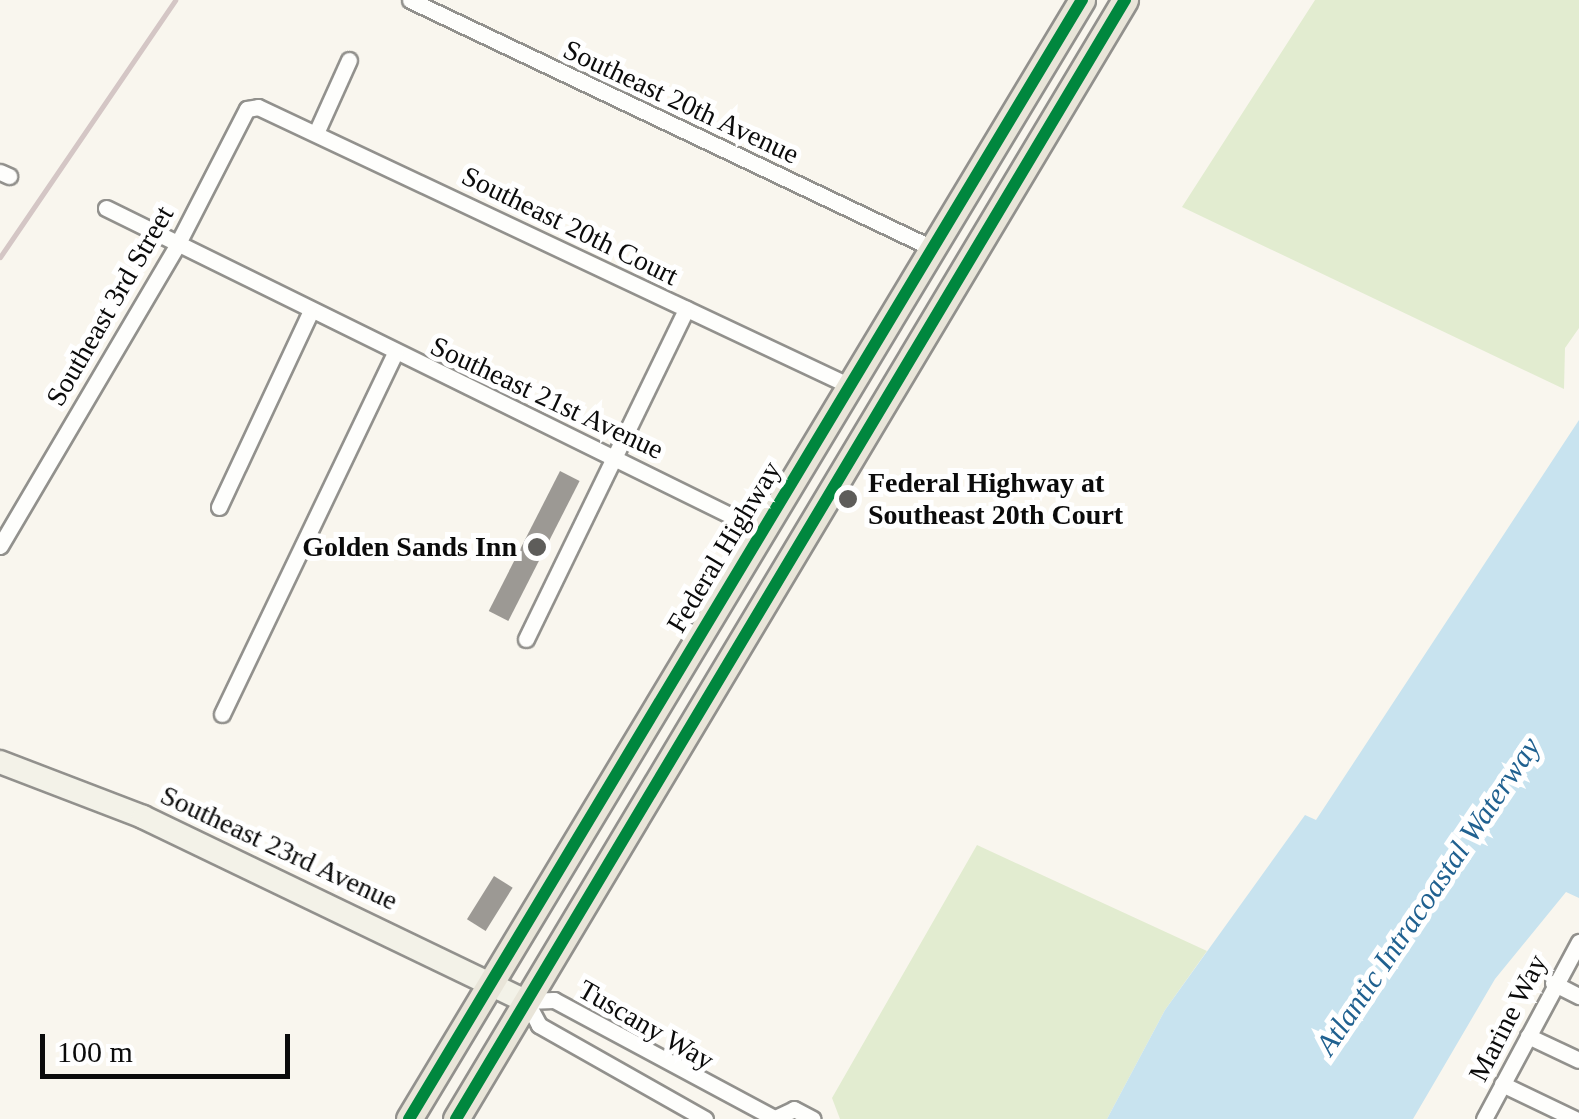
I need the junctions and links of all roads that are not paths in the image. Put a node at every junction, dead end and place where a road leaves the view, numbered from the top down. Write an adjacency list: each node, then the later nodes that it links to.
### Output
1 (410, 0): 9 (street, Southeast 20th Avenue)
2 (1082, 0): 9 (main road, Federal Highway)
3 (1125, 0): 18 (main road)
4 (349, 60): 6 (street)
5 (270, 110): 6 (street, Southeast 20th Court); 8 (street, Southeast 3rd Street)
6 (316, 132): 10 (street, Southeast 20th Court)
7 (106, 208): 8 (street, Southeast 21st Avenue)
8 (177, 245): 11 (street, Southeast 21st Avenue); 19 (street, Southeast 3rd Street)
9 (932, 248): 13 (main road, Federal Highway)
10 (686, 309): 13 (street, Southeast 20th Court); 14 (street)
11 (311, 311): 12 (street, Southeast 21st Avenue); 16 (street)
12 (395, 353): 14 (street, Southeast 21st Avenue); 21 (street)
13 (850, 386): 15 (main road, Federal Highway)
14 (612, 455): 17 (street, Southeast 21st Avenue); 20 (street)
15 (780, 502): 17 (main road, Federal Highway); 18 (main road)
16 (219, 507)
17 (762, 531): 22 (main road); 25 (main road, Federal Highway)
18 (801, 540): 22 (main road)
19 (0, 546)
20 (526, 639)
21 (222, 714)
22 (700, 714): 28 (main road)
23 (0, 762): 25 (street, Southeast 23rd Avenue)
24 (1579, 942): 26 (street, Marine Way)
25 (492, 982): 28 (street, Southeast 23rd Avenue); 33 (main road, Federal Highway)
26 (1554, 983): 27 (street); 29 (street, Marine Way)
27 (1579, 996)
28 (526, 1001): 32 (street, Tuscany Way); 34 (main road); 35 (street, Tuscany Way)
29 (1528, 1036): 30 (street); 31 (street, Marine Way)
30 (1579, 1060)
31 (1502, 1084): 37 (street, Marine Way); 38 (street)
32 (773, 1118): 36 (street, Tuscany Way)
33 (409, 1119)
34 (456, 1119)
35 (705, 1119)
36 (814, 1119)
37 (1484, 1119)
38 (1575, 1119)

